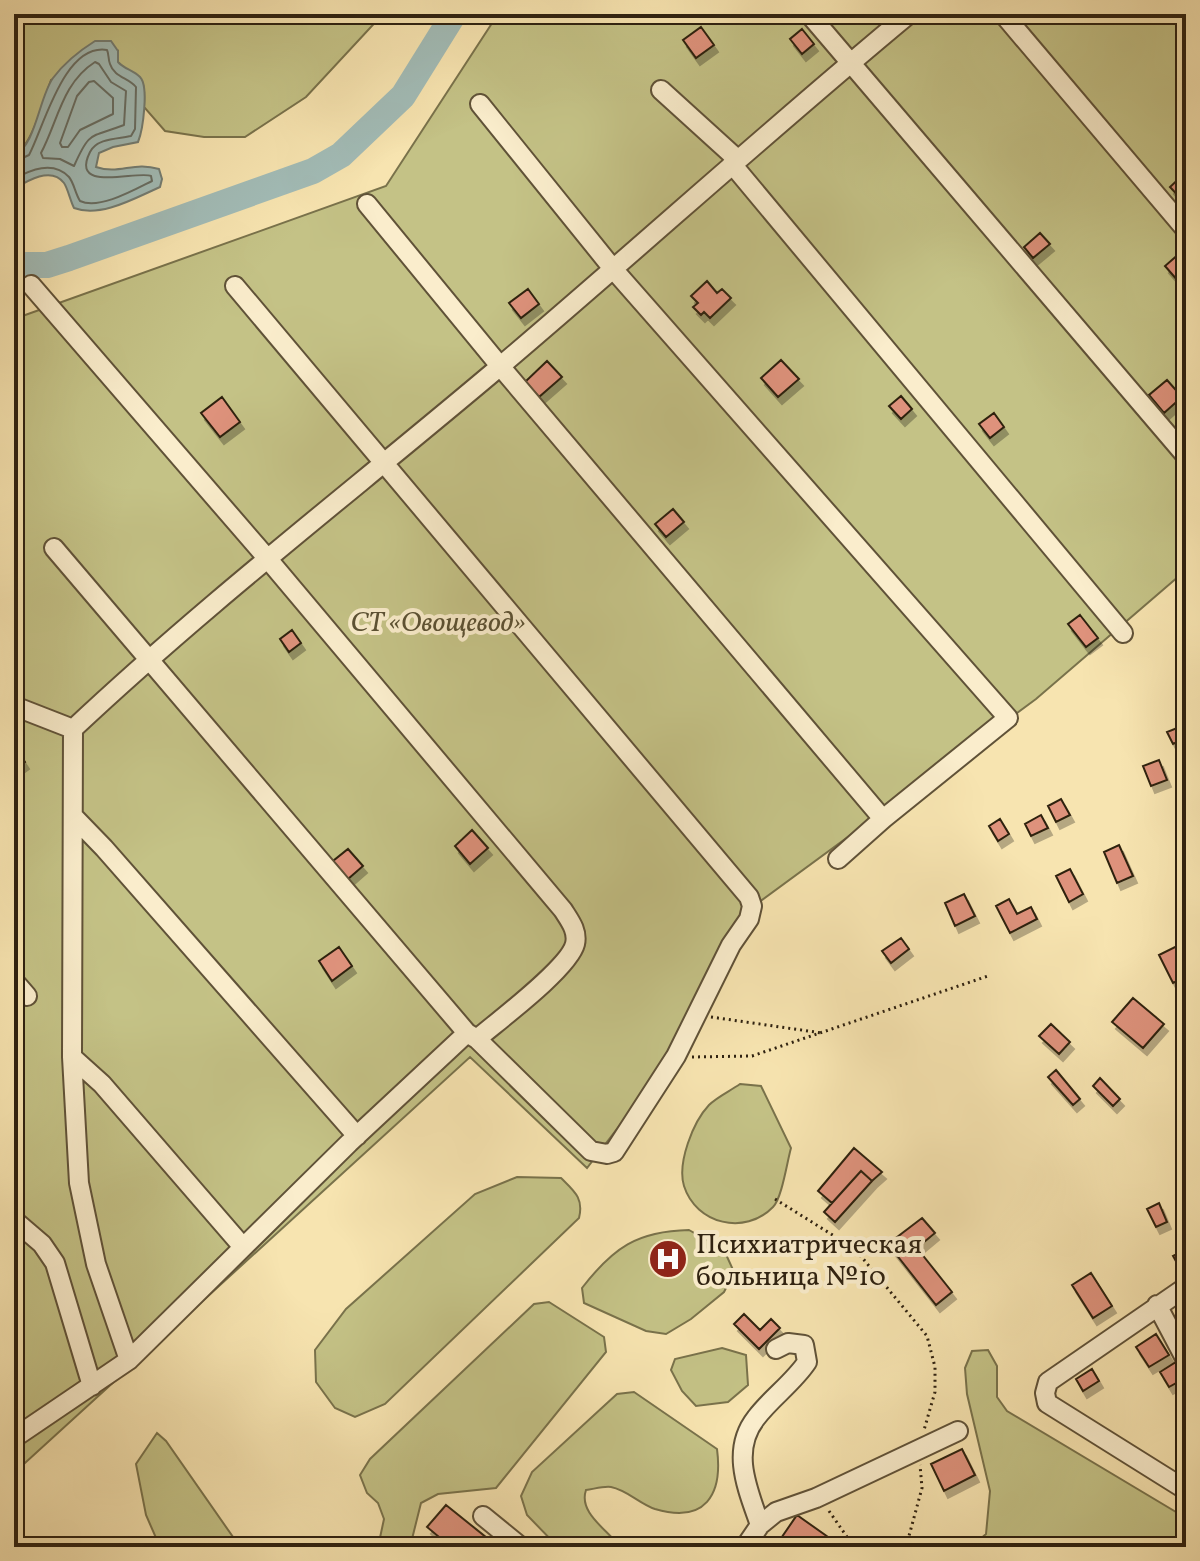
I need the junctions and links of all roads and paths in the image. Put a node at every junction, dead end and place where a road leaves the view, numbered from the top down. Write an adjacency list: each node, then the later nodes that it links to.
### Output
1 (809, 14): 4 (street)
2 (909, 14): 4 (street)
3 (1003, 14): 9 (street)
4 (852, 61): 7 (street); 14 (street)
5 (661, 90): 7 (street)
6 (480, 104): 10 (street)
7 (734, 162): 10 (street); 18 (street)
8 (367, 204): 13 (street)
9 (1186, 230)
10 (614, 270): 13 (street); 23 (street)
11 (31, 285): 17 (street)
12 (235, 286): 15 (street)
13 (500, 366): 15 (street); 23 (street)
14 (1186, 456)
15 (384, 464): 17 (street); 28 (street)
16 (54, 548): 19 (street)
17 (267, 558): 19 (street); 30 (street)
18 (1123, 633)
19 (149, 658): 21 (street); 30 (street)
20 (14, 706): 21 (street)
21 (73, 729): 22 (street)
22 (73, 816): 32 (street); 33 (street)
23 (883, 819): 24 (street)
24 (838, 859)
25 (988, 976): 29 (path)
26 (14, 981): 27 (street)
27 (27, 996)
28 (695, 1014): 29 (path); 31 (street)
29 (825, 1033): 31 (path)
30 (472, 1036): 31 (street); 33 (street)
31 (676, 1056)
32 (72, 1057): 36 (street); 40 (street)
33 (357, 1136): 36 (street)
34 (775, 1199): 45 (path)
35 (14, 1220): 42 (street)
36 (243, 1247): 40 (street)
37 (1186, 1287): 38 (street)
38 (1157, 1305): 41 (street); 46 (street)
39 (776, 1349): 49 (street)
40 (129, 1360): 42 (street)
41 (1186, 1360)
42 (92, 1386): 44 (street)
43 (958, 1431): 45 (street)
44 (14, 1438)
45 (919, 1449): 47 (street); 53 (path)
46 (1186, 1490)
47 (819, 1496): 49 (street); 52 (path)
48 (483, 1516): 50 (street)
49 (760, 1525): 51 (street)
50 (521, 1547)
51 (745, 1547)
52 (854, 1547)
53 (906, 1547)

